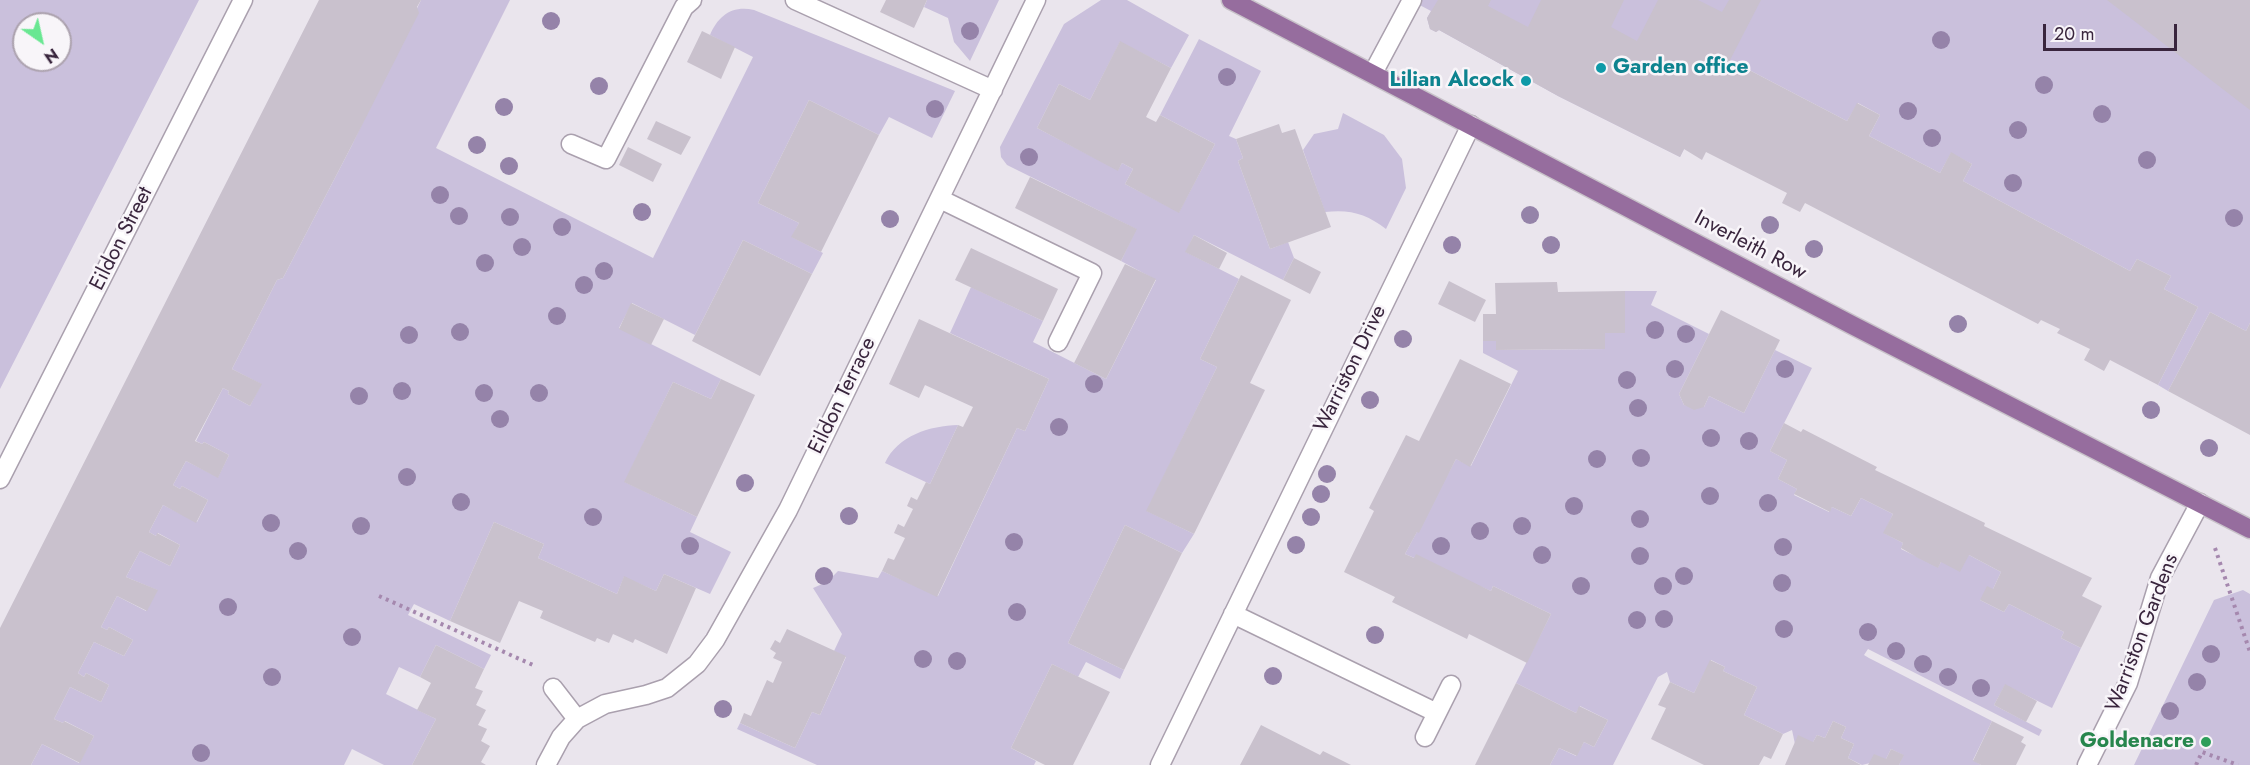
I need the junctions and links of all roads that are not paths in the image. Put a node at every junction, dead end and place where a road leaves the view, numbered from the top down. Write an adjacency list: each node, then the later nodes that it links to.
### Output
1 (243, 0): 13 (street, Eildon Street)
2 (692, 0): 10 (street)
3 (795, 0): 8 (street)
4 (1036, 0): 8 (street, Eildon Terrace)
5 (1231, 0): 7 (main road, Inverleith Row)
6 (1412, 0): 7 (street)
7 (1372, 73): 9 (main road, Inverleith Row)
8 (993, 90): 11 (street, Eildon Terrace)
9 (1471, 125): 14 (main road, Inverleith Row); 16 (street, Warriston Drive)
10 (571, 144)
11 (940, 199): 12 (street); 20 (street, Eildon Terrace)
12 (1058, 342)
13 (0, 479)
14 (2200, 503): 15 (main road, Inverleith Row); 24 (street, Warriston Gardens)
15 (2250, 529)
16 (1233, 615): 19 (street); 23 (street, Warriston Drive)
17 (1451, 685): 19 (street)
18 (553, 688): 20 (street)
19 (1437, 713): 21 (street)
20 (577, 719): 22 (street, Eildon Terrace)
21 (1425, 737)
22 (546, 765)
23 (1160, 765)
24 (2087, 765)

